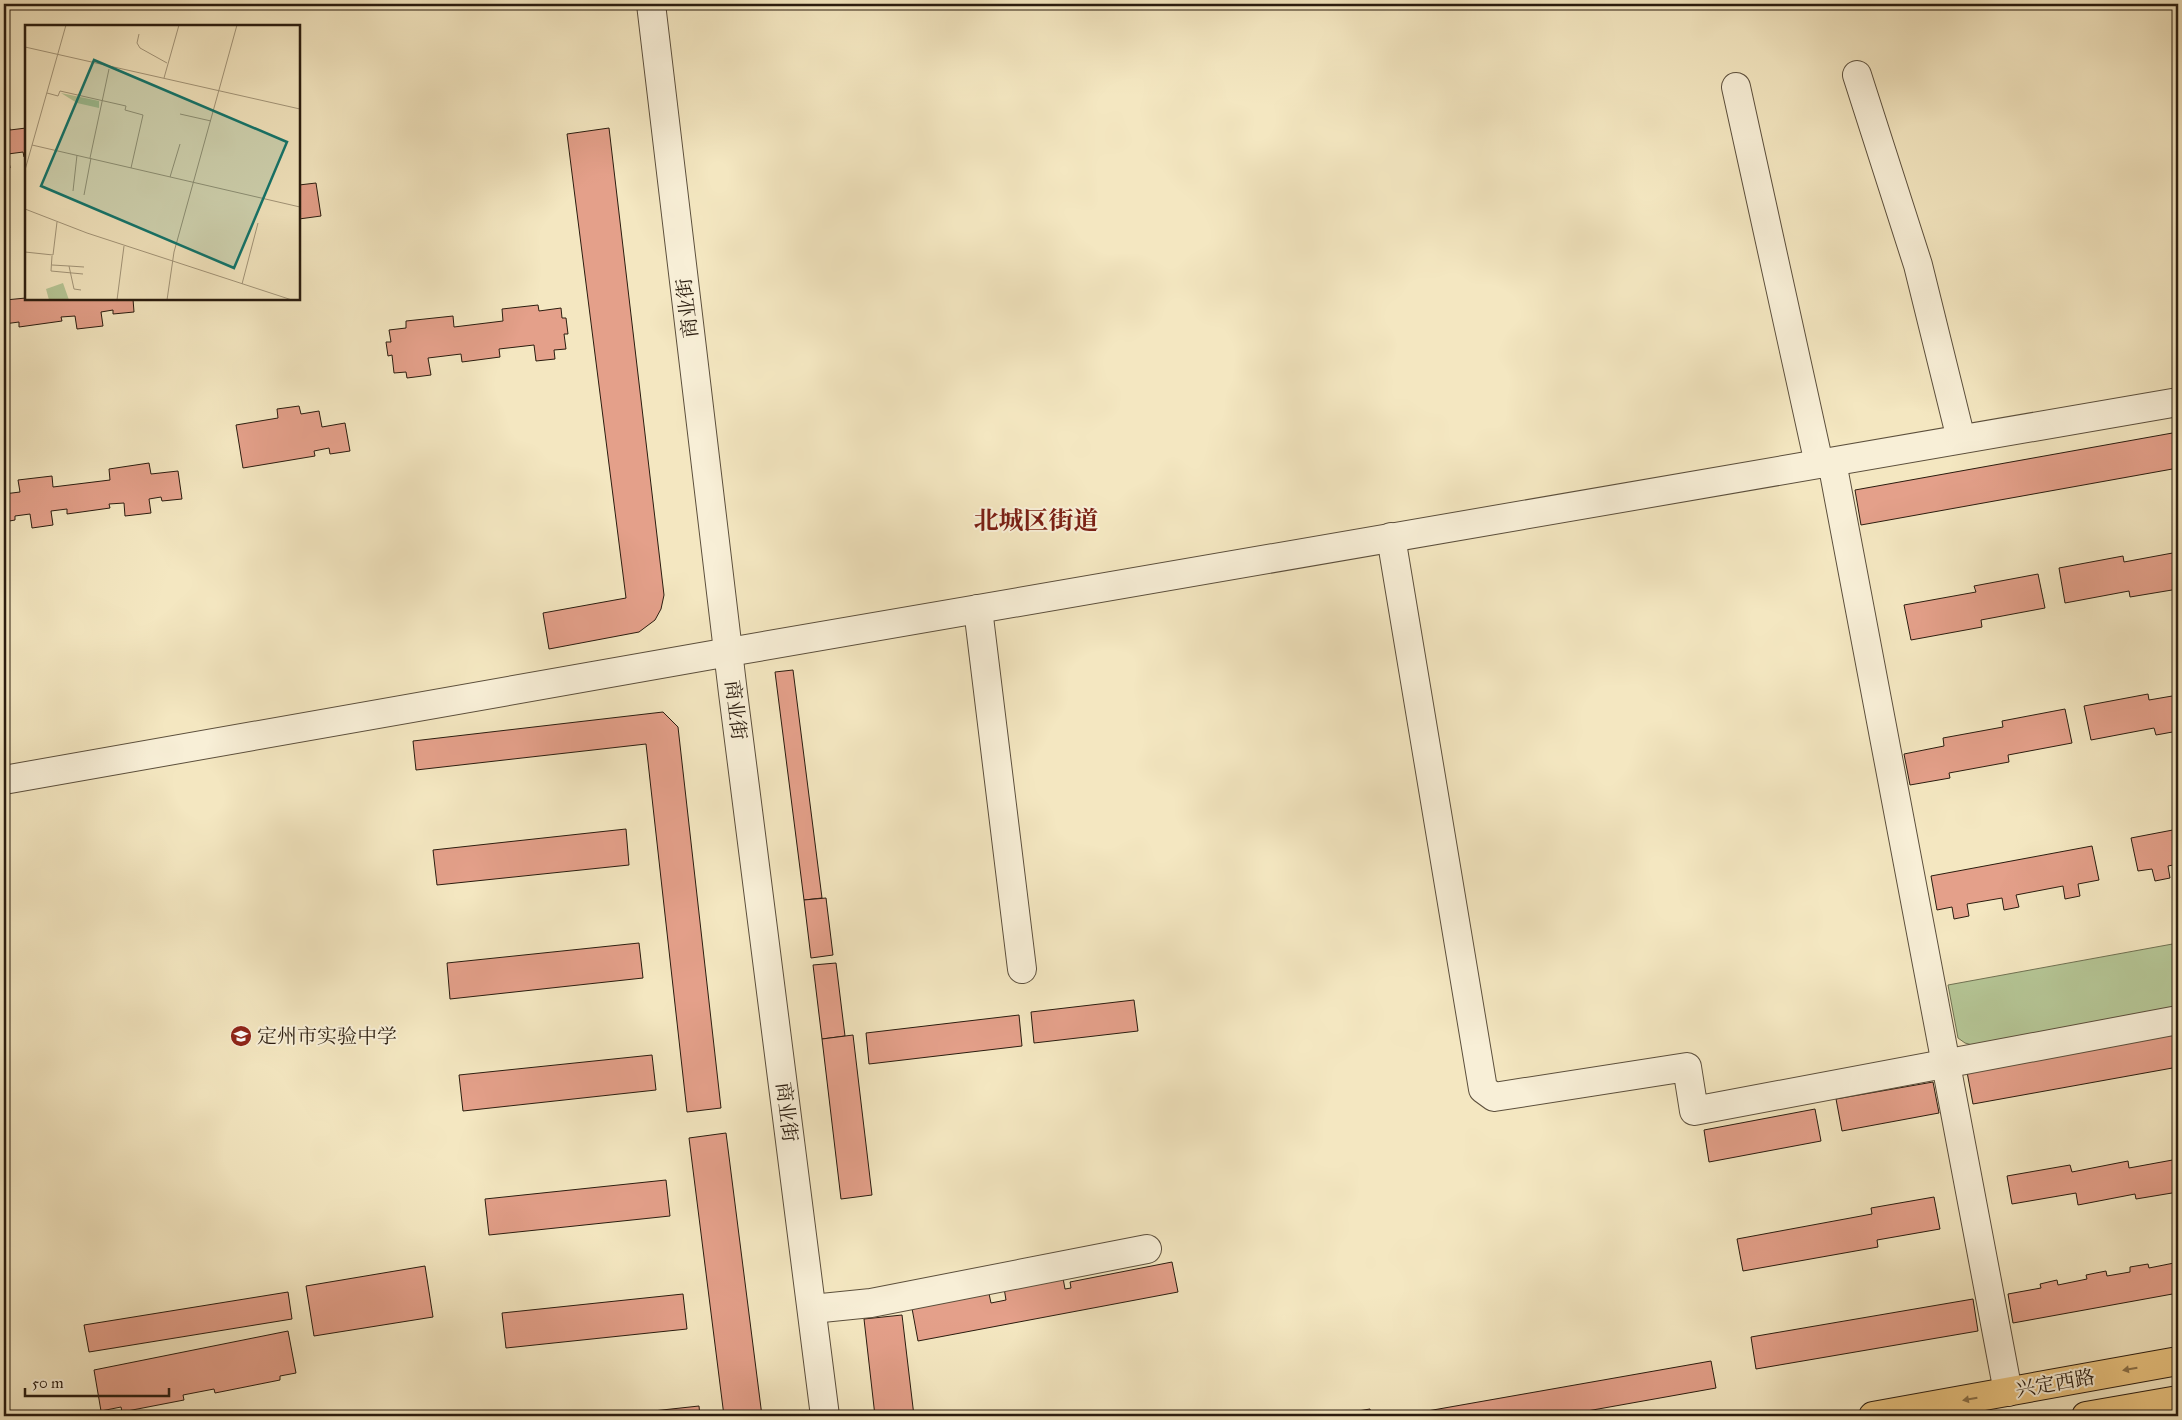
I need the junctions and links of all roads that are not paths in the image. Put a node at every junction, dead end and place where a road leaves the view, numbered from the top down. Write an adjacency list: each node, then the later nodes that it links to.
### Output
1 (651, 4): 9 (street, 商业街)
2 (1857, 74): 5 (street)
3 (1736, 87): 6 (street)
4 (2178, 402): 5 (street)
5 (1961, 439): 6 (street)
6 (1825, 463): 7 (street); 13 (street)
7 (1391, 538): 8 (street); 13 (street)
8 (978, 609): 9 (street); 11 (street)
9 (728, 652): 10 (street); 15 (street, 商业街)
10 (4, 780)
11 (1022, 969)
12 (2178, 1020): 13 (street)
13 (1946, 1064): 17 (street)
14 (1148, 1250): 15 (street)
15 (812, 1310): 19 (street, 商业街)
16 (2178, 1361): 17 (main road, 兴定西路, one-way to 17)
17 (2008, 1392): 20 (main road, 兴定西路, one-way to 20)
18 (2178, 1400): 21 (main road, 兴定西路)
19 (825, 1416)
20 (1873, 1416)
21 (2086, 1416)

